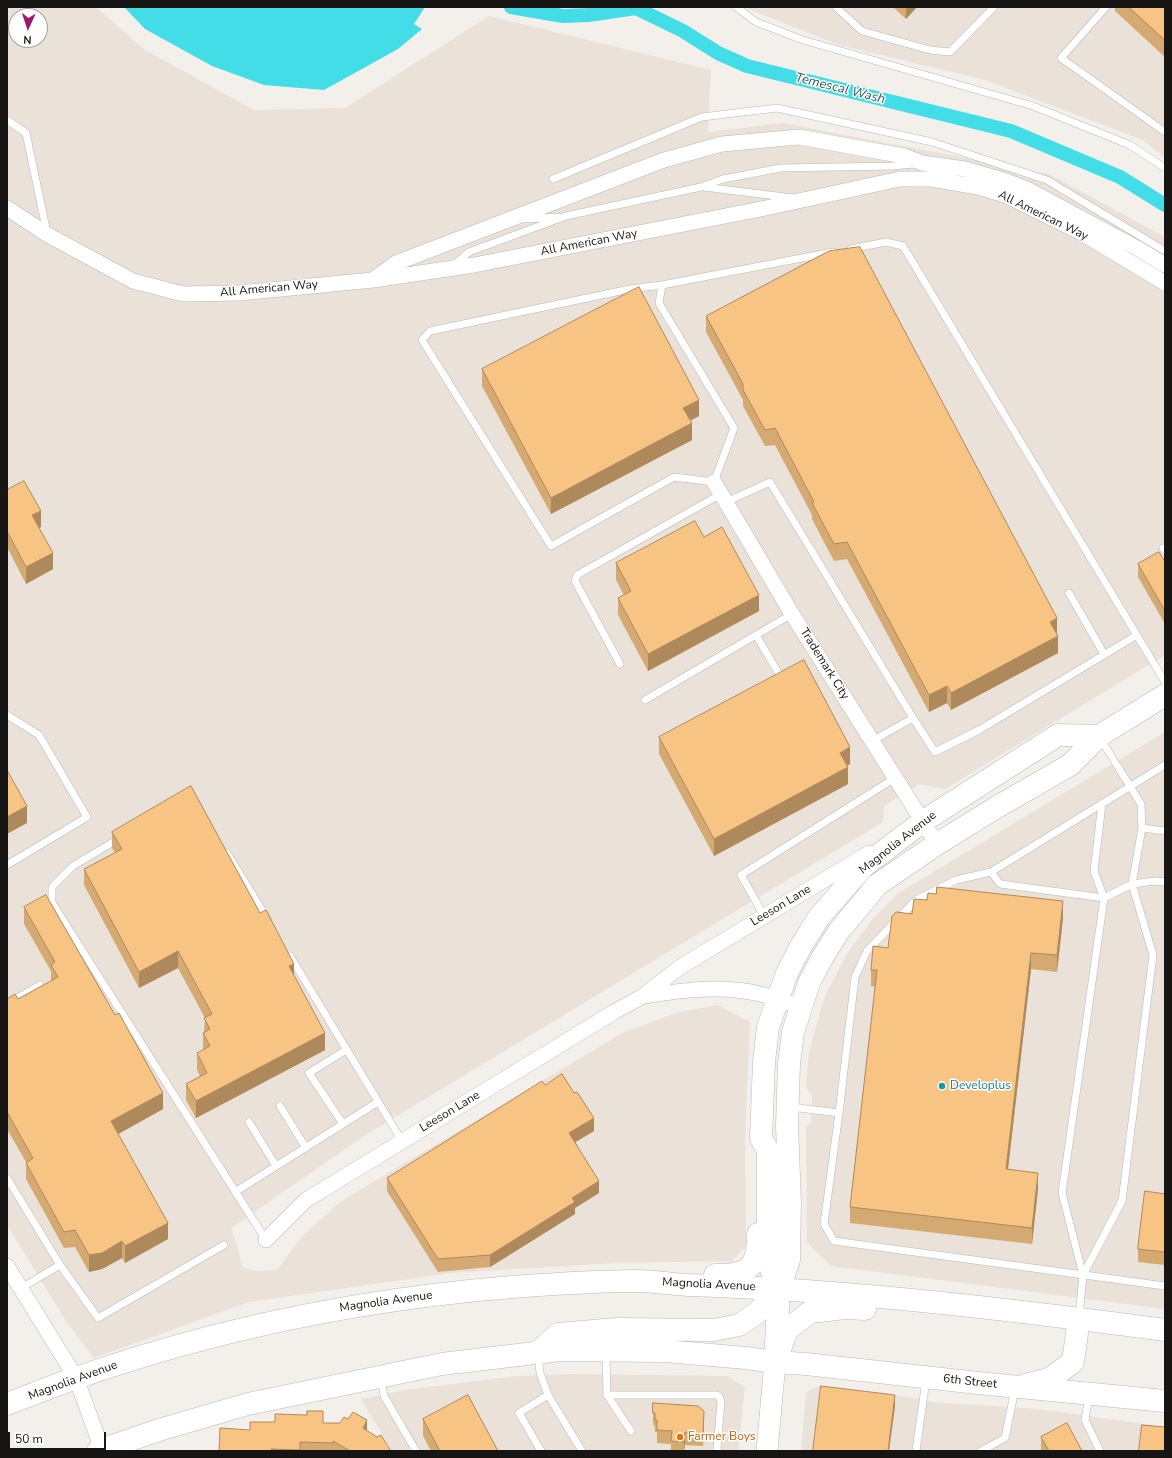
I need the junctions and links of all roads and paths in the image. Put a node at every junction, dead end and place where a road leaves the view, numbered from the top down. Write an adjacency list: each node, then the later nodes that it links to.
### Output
1 (736, 7): 8 (lane)
2 (836, 7): 3 (lane)
3 (994, 7)
4 (1106, 7): 6 (lane)
5 (7, 120): 15 (lane)
6 (1165, 132)
7 (922, 162): 10 (lane); 14 (street, All American Way); 17 (street, All American Way)
8 (1165, 168)
9 (553, 179): 16 (lane)
10 (702, 187): 11 (lane); 13 (lane)
11 (805, 199): 18 (street, All American Way); 20 (street, All American Way)
12 (7, 208): 15 (street, All American Way)
13 (566, 216): 14 (lane); 18 (lane)
14 (511, 220): 19 (street, All American Way)
15 (48, 235): 19 (street, All American Way)
16 (1165, 251)
17 (1165, 265)
18 (450, 269): 19 (street, All American Way)
19 (373, 280)
20 (1165, 283)
21 (662, 285): 22 (lane); 22 (lane); 26 (lane)
22 (720, 492): 24 (street, Trademark City); 28 (lane); 34 (lane)
23 (1069, 593): 27 (lane)
24 (792, 614): 25 (lane); 36 (street, Trademark City)
25 (756, 635): 29 (lane); 32 (lane)
26 (1137, 635): 27 (lane); 30 (lane)
27 (1104, 654): 34 (lane)
28 (620, 664)
29 (779, 674)
30 (1165, 682)
31 (1165, 695): 35 (main road, Magnolia Avenue)
32 (645, 700)
33 (7, 716): 47 (lane)
34 (913, 718): 36 (lane)
35 (1098, 736): 39 (lane); 41 (main road, Magnolia Avenue); 45 (main road, Magnolia Avenue)
36 (872, 741): 38 (street, Trademark City)
37 (1165, 765): 39 (lane)
38 (895, 778): 41 (street, Trademark City); 52 (lane)
39 (1130, 786): 40 (lane); 42 (lane)
40 (1102, 804): 48 (lane); 51 (lane)
41 (922, 822): 45 (street, Trademark City); 52 (street, Leeson Lane); 57 (main road, Magnolia Avenue)
42 (1142, 828): 43 (lane); 50 (lane)
43 (1165, 831)
44 (126, 834): 72 (lane)
45 (937, 844): 59 (main road, Magnolia Avenue)
46 (224, 849): 53 (lane)
47 (7, 865)
48 (991, 872): 51 (lane); 64 (lane)
49 (1165, 882): 50 (lane)
50 (1132, 884): 51 (lane); 77 (lane)
51 (1104, 898): 77 (lane)
52 (764, 916): 56 (street, Leeson Lane)
53 (274, 930)
54 (286, 950): 60 (lane)
55 (40, 985): 58 (lane)
56 (643, 996): 57 (street, Leeson Lane); 68 (street, Leeson Lane)
57 (778, 999): 59 (street, Leeson Lane); 67 (main road, Magnolia Avenue)
58 (7, 1004)
59 (801, 1007): 63 (main road, Magnolia Avenue)
60 (346, 1050): 61 (lane); 66 (lane)
61 (378, 1102): 66 (lane); 68 (lane)
62 (280, 1106): 69 (lane)
63 (787, 1107): 64 (lane); 81 (main road, Magnolia Avenue)
64 (838, 1113): 77 (lane)
65 (250, 1122): 70 (lane)
66 (343, 1124): 69 (lane)
67 (761, 1138): 78 (main road); 81 (main road, Magnolia Avenue)
68 (402, 1141): 73 (street, Leeson Lane)
69 (306, 1148): 70 (lane)
70 (276, 1166): 72 (lane)
71 (7, 1178): 75 (lane)
72 (235, 1192): 73 (lane)
73 (266, 1240)
74 (224, 1245): 75 (lane)
75 (60, 1265): 80 (lane)
76 (7, 1266): 80 (street)
77 (1083, 1275): 79 (lane); 83 (lane)
78 (638, 1281): 81 (main road, Magnolia Avenue); 89 (main road, Magnolia Avenue)
79 (1165, 1286)
80 (21, 1288): 89 (street)
81 (779, 1289): 82 (main road); 86 (main road); 87 (main road, Magnolia Avenue)
82 (994, 1308): 83 (main road); 87 (main road)
83 (1079, 1319): 84 (main road); 91 (main road)
84 (1165, 1330)
85 (606, 1350): 86 (main road); 87 (main road); 94 (lane)
86 (537, 1353): 88 (main road); 93 (lane)
87 (775, 1362): 90 (main road, 6th Street); 103 (main road)
88 (380, 1376): 98 (main road); 99 (lane)
89 (76, 1378): 96 (main road, Magnolia Avenue); 98 (street)
90 (926, 1378): 91 (main road, 6th Street); 104 (lane)
91 (1015, 1387): 92 (main road, 6th Street); 105 (lane)
92 (1089, 1394): 95 (main road, 6th Street); 106 (lane)
93 (548, 1395): 100 (lane); 101 (lane)
94 (607, 1395): 97 (lane); 102 (lane)
95 (1165, 1401)
96 (7, 1404)
97 (631, 1430)
98 (101, 1450)
99 (416, 1451)
100 (541, 1451)
101 (582, 1451)
102 (718, 1451)
103 (767, 1451)
104 (916, 1451)
105 (981, 1451)
106 (1100, 1451)

